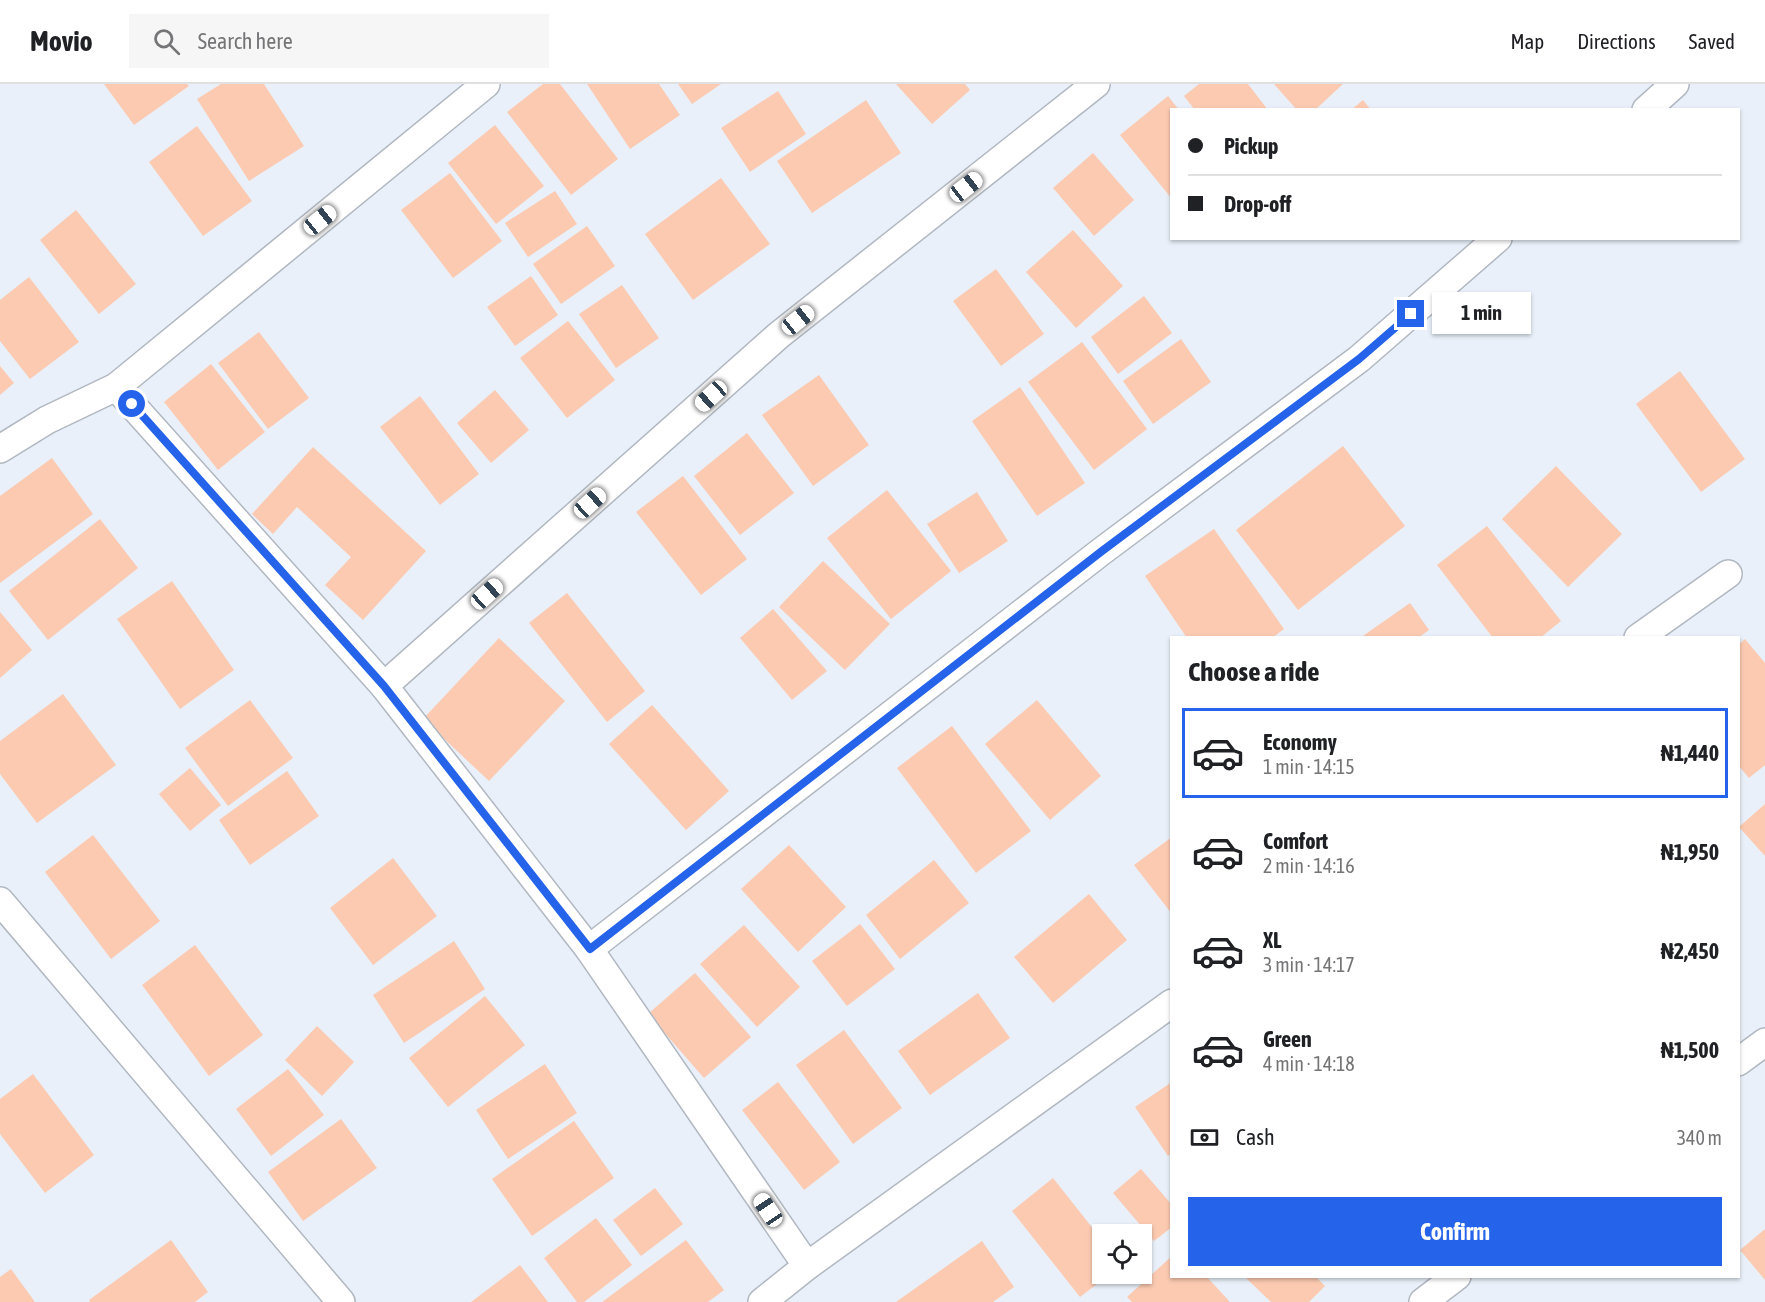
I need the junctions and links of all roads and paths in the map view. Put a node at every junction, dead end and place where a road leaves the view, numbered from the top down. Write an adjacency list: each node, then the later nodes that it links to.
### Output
1 (486, 84): 6 (street)
2 (1096, 84): 10 (street)
3 (1675, 84): 4 (street)
4 (1648, 108)
5 (1496, 240): 12 (street)
6 (116, 387): 7 (street); 10 (street)
7 (0, 449)
8 (1728, 574): 9 (street)
9 (1641, 636)
10 (384, 686): 12 (street)
11 (0, 901): 18 (street)
12 (590, 949): 16 (street)
13 (1170, 1004): 16 (street)
14 (1765, 1042): 15 (street)
15 (1740, 1061)
16 (807, 1266): 19 (street)
17 (1454, 1278): 20 (street)
18 (341, 1302)
19 (762, 1302)
20 (1423, 1302)

